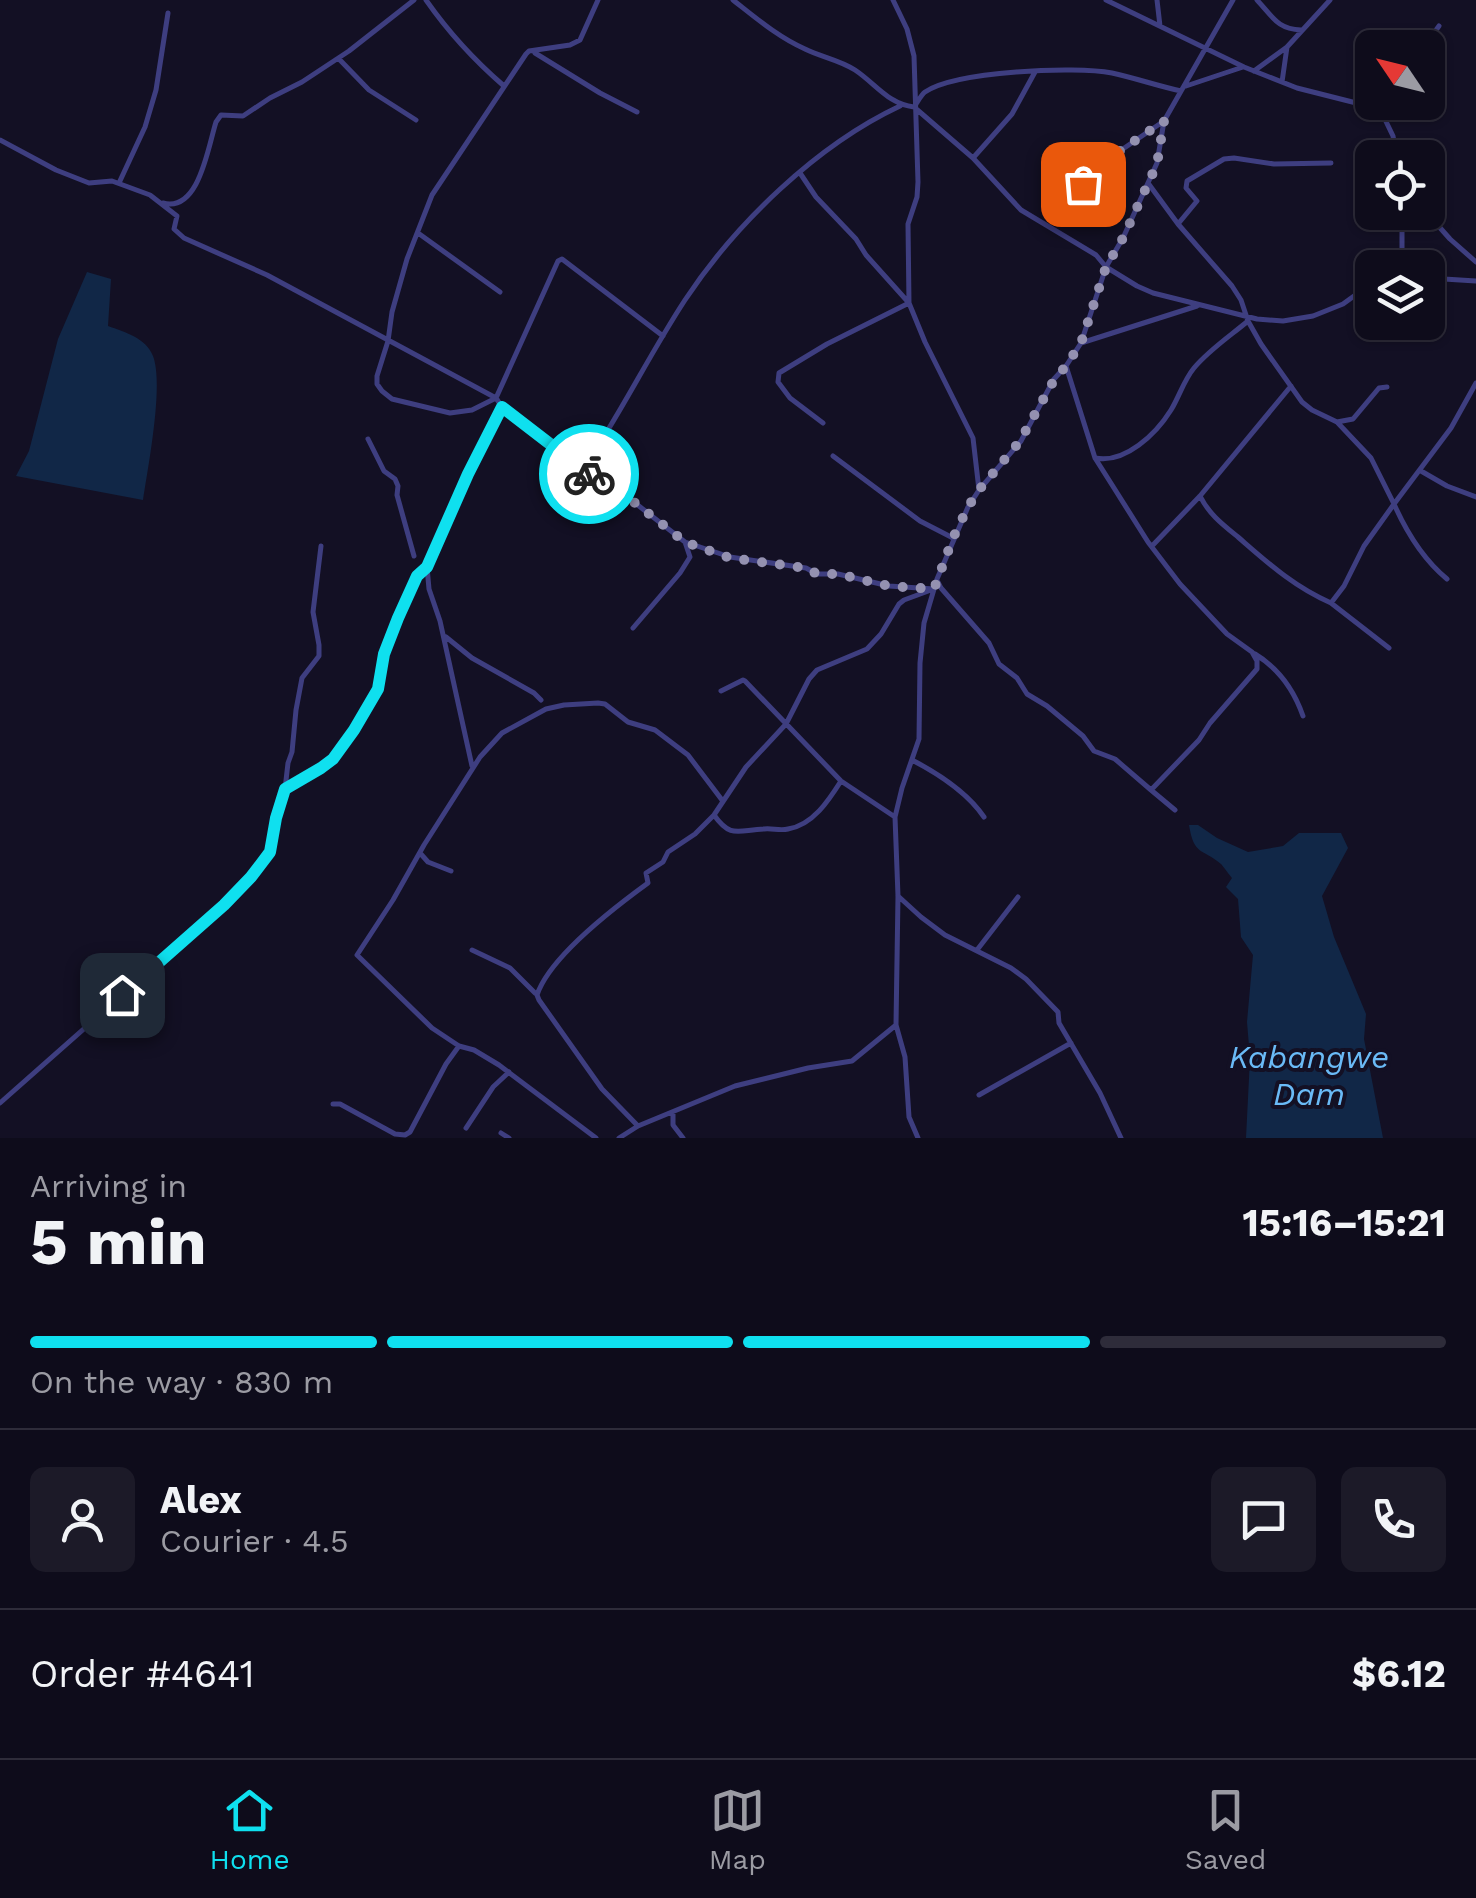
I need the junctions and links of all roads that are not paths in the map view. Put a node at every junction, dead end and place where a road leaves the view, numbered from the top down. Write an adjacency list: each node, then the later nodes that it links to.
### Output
1 (414, 0): 19 (street)
2 (426, 0): 24 (street)
3 (598, 0): 18 (street)
4 (734, 0): 27 (street)
5 (893, 0): 28 (street)
6 (1106, 0): 12 (street)
7 (1156, 0): 12 (street)
8 (1233, 0): 17 (street)
9 (1257, 0): 14 (street)
10 (1330, 0): 14 (street)
11 (168, 13): 37 (street)
12 (1160, 26): 17 (street)
13 (1440, 26): 15 (street)
14 (1301, 30): 16 (street)
15 (1437, 30)
16 (1287, 47): 22 (street); 23 (street)
17 (1206, 49): 20 (street); 25 (street)
18 (532, 51): 24 (street); 29 (street)
19 (339, 58): 30 (street); 39 (street)
20 (1244, 67): 22 (street); 25 (street)
21 (1035, 71): 25 (street); 28 (street); 33 (street)
22 (1254, 71): 23 (street)
23 (1282, 82): 26 (street)
24 (504, 86): 42 (street)
25 (1182, 89): 31 (street)
26 (1355, 103)
27 (902, 106): 28 (street); 35 (street)
28 (914, 107): 33 (street); 49 (street)
29 (636, 112)
30 (416, 120)
31 (1164, 121): 36 (street); 38 (street)
32 (0, 140): 37 (street)
33 (972, 158): 44 (street)
34 (1331, 163): 40 (street)
35 (800, 173): 49 (street); 52 (street)
36 (1148, 183): 40 (street); 44 (street)
37 (119, 184): 39 (street)
38 (1079, 186)
39 (162, 203): 53 (street)
40 (1178, 224): 51 (street)
41 (1442, 230): 43 (street)
42 (418, 233): 47 (street); 53 (street)
43 (1476, 262)
44 (1106, 267): 50 (street); 54 (street)
45 (1445, 279): 46 (street)
46 (1476, 281)
47 (500, 292)
48 (1355, 295): 51 (street)
49 (909, 303): 62 (street); 68 (street)
50 (1200, 305): 51 (street); 54 (street)
51 (1247, 318): 57 (street); 65 (street)
52 (663, 336): 59 (street); 67 (street)
53 (388, 340): 59 (street); 59 (street)
54 (1081, 343): 55 (street)
55 (1066, 366): 65 (street); 68 (street)
56 (1476, 383): 66 (street)
57 (1290, 386): 61 (street); 69 (street)
58 (1388, 387): 61 (street)
59 (496, 398): 60 (street)
60 (502, 407): 67 (street); 77 (street)
61 (1336, 422): 71 (street)
62 (823, 423)
63 (368, 438): 76 (street)
64 (833, 456): 72 (street)
65 (1095, 458): 75 (street)
66 (1420, 470): 70 (street); 71 (street)
67 (582, 471): 73 (street)
68 (979, 490): 72 (street)
69 (1200, 496): 75 (street); 81 (street)
70 (1476, 497)
71 (1394, 504): 79 (street); 81 (street)
72 (953, 538): 78 (street)
73 (685, 542): 80 (street); 82 (street)
74 (321, 546): 93 (street)
75 (1152, 546): 85 (street)
76 (414, 556)
77 (427, 567): 83 (street); 93 (street)
78 (937, 579): 80 (street); 94 (street)
79 (1447, 579)
80 (934, 589): 89 (street); 90 (street)
81 (1331, 603): 84 (street)
82 (633, 628)
83 (443, 635): 87 (street); 91 (street)
84 (1388, 648)
85 (1252, 652): 88 (street); 94 (street)
86 (721, 691): 89 (street)
87 (540, 700)
88 (1302, 716)
89 (786, 724): 92 (street); 95 (street)
90 (912, 760): 98 (street); 99 (street)
91 (472, 769): 95 (street); 100 (street)
92 (841, 781): 97 (street); 98 (street)
93 (285, 789): 112 (street)
94 (1152, 790): 96 (street)
95 (722, 800): 97 (street)
96 (1175, 810)
97 (714, 815): 106 (street)
98 (895, 817): 102 (street)
99 (984, 818)
100 (420, 853): 101 (street); 109 (street)
101 (452, 871)
102 (898, 896): 105 (street); 107 (street)
103 (1018, 897): 105 (street)
104 (472, 950): 106 (street)
105 (976, 950): 108 (street)
106 (537, 996): 115 (street)
107 (896, 1024): 114 (street); 122 (street)
108 (1071, 1043): 111 (street); 123 (street)
109 (458, 1046): 110 (street); 113 (street)
110 (509, 1072): 116 (street); 119 (street)
111 (978, 1095)
112 (0, 1103)
113 (333, 1104)
114 (673, 1113): 115 (street); 121 (street)
115 (638, 1126): 120 (street)
116 (466, 1128)
117 (502, 1133): 118 (street)
118 (509, 1138)
119 (596, 1138)
120 (618, 1138)
121 (683, 1138)
122 (918, 1138)
123 (1121, 1138)

